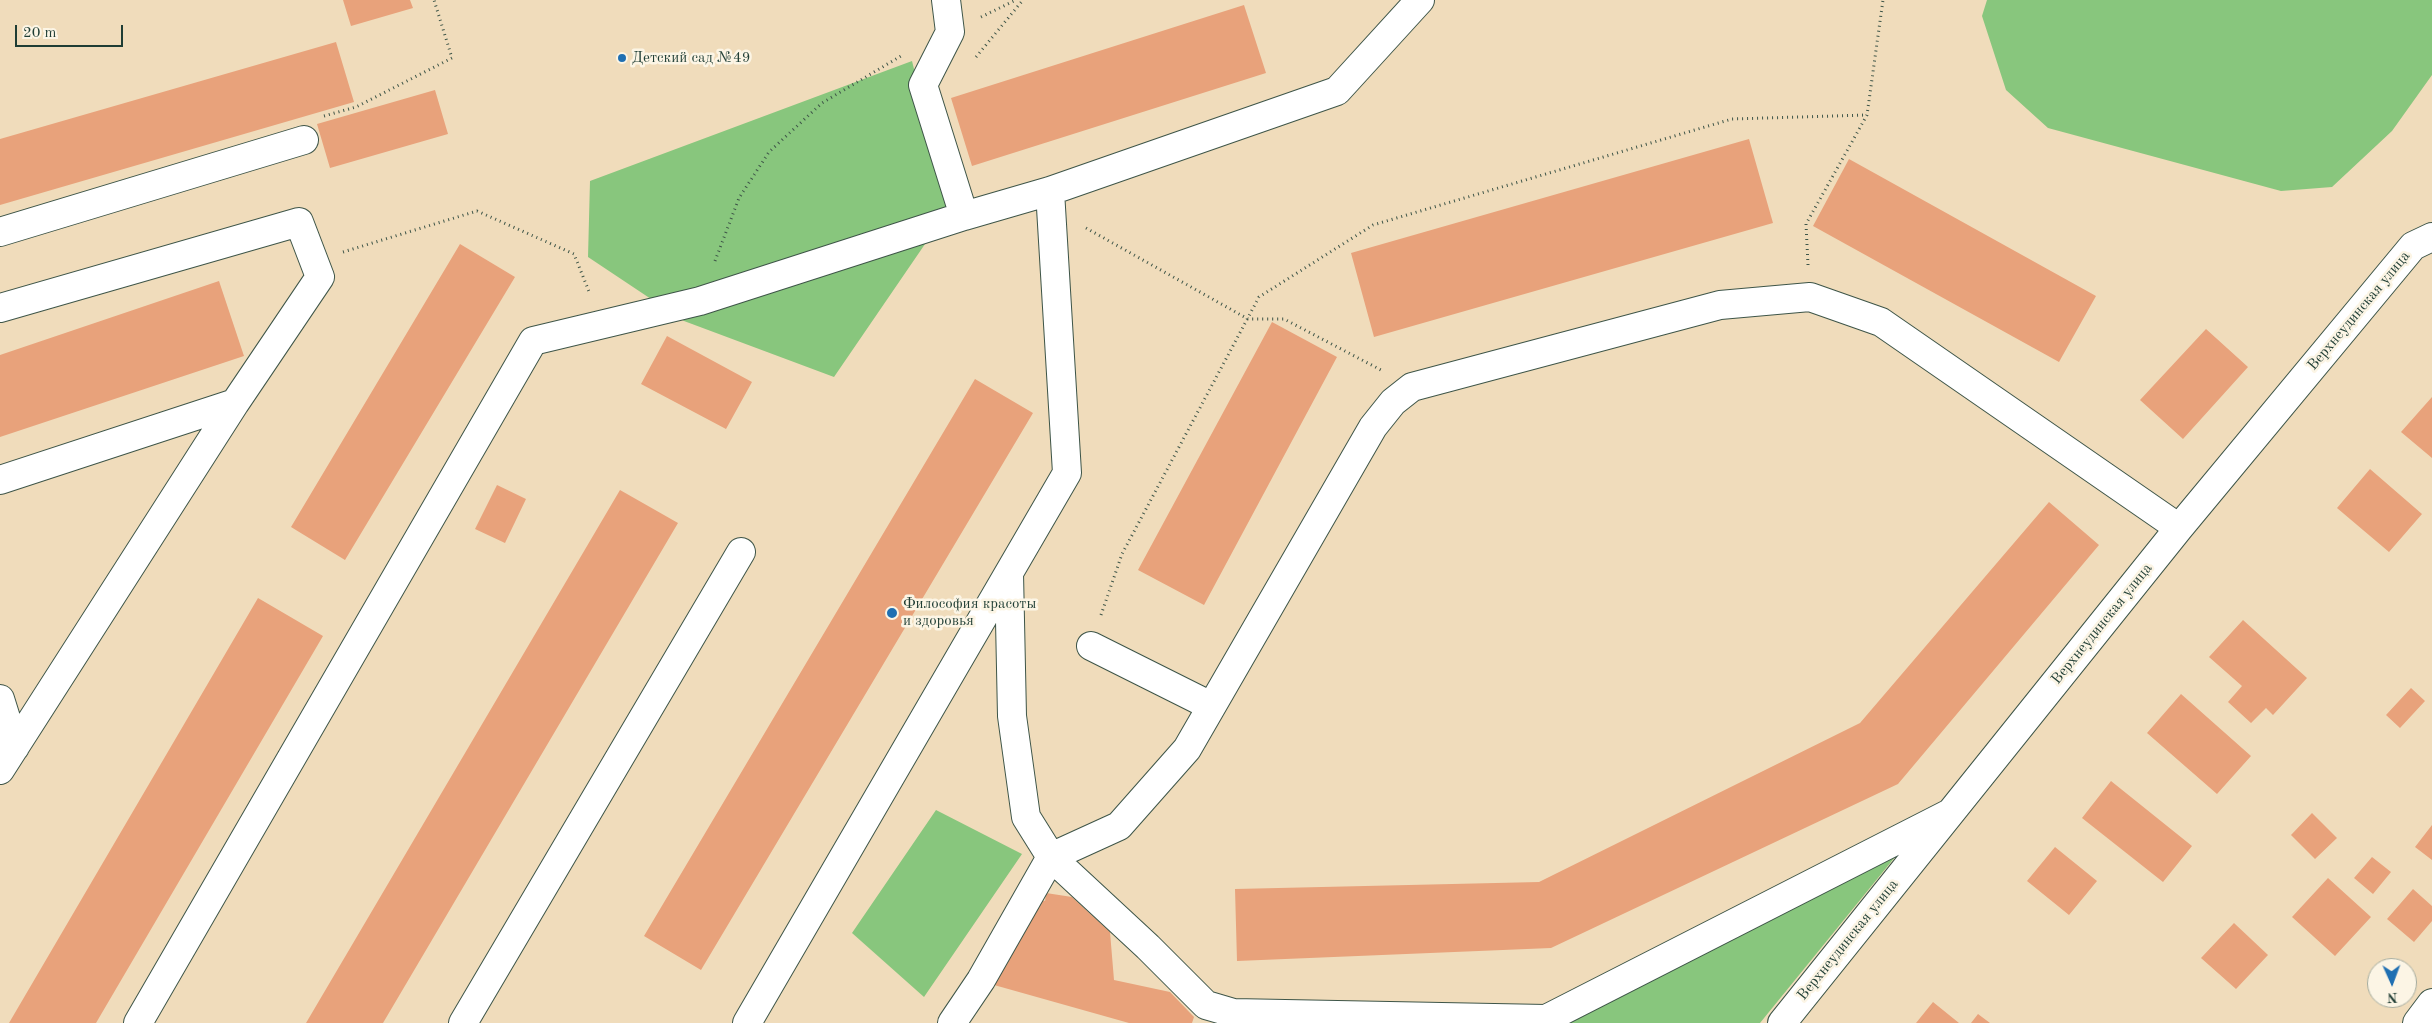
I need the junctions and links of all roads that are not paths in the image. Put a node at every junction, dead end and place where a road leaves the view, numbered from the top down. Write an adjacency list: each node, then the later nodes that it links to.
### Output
1 (946, 0): 5 (street)
2 (1420, 0): 4 (street)
3 (304, 140): 6 (street)
4 (1050, 200): 5 (street); 13 (street)
5 (964, 216): 23 (street)
6 (0, 232)
7 (2432, 236): 11 (street, Верхнеудинская улица)
8 (0, 308): 9 (street)
9 (235, 403): 10 (street); 17 (street)
10 (0, 480)
11 (2179, 528): 16 (street); 19 (street, Верхнеудинская улица)
12 (741, 552): 24 (street)
13 (1009, 573): 20 (street); 25 (street)
14 (1091, 646): 16 (street)
15 (0, 699): 17 (street)
16 (1211, 706): 20 (street)
17 (15, 747): 18 (street)
18 (0, 770)
19 (1950, 813): 22 (street); 27 (street, Верхнеудинская улица)
20 (1051, 857): 22 (street); 26 (street)
21 (2432, 1003): 28 (street)
22 (1549, 1021)
23 (138, 1023)
24 (463, 1023)
25 (747, 1023)
26 (952, 1023)
27 (1782, 1023)
28 (2417, 1023)

